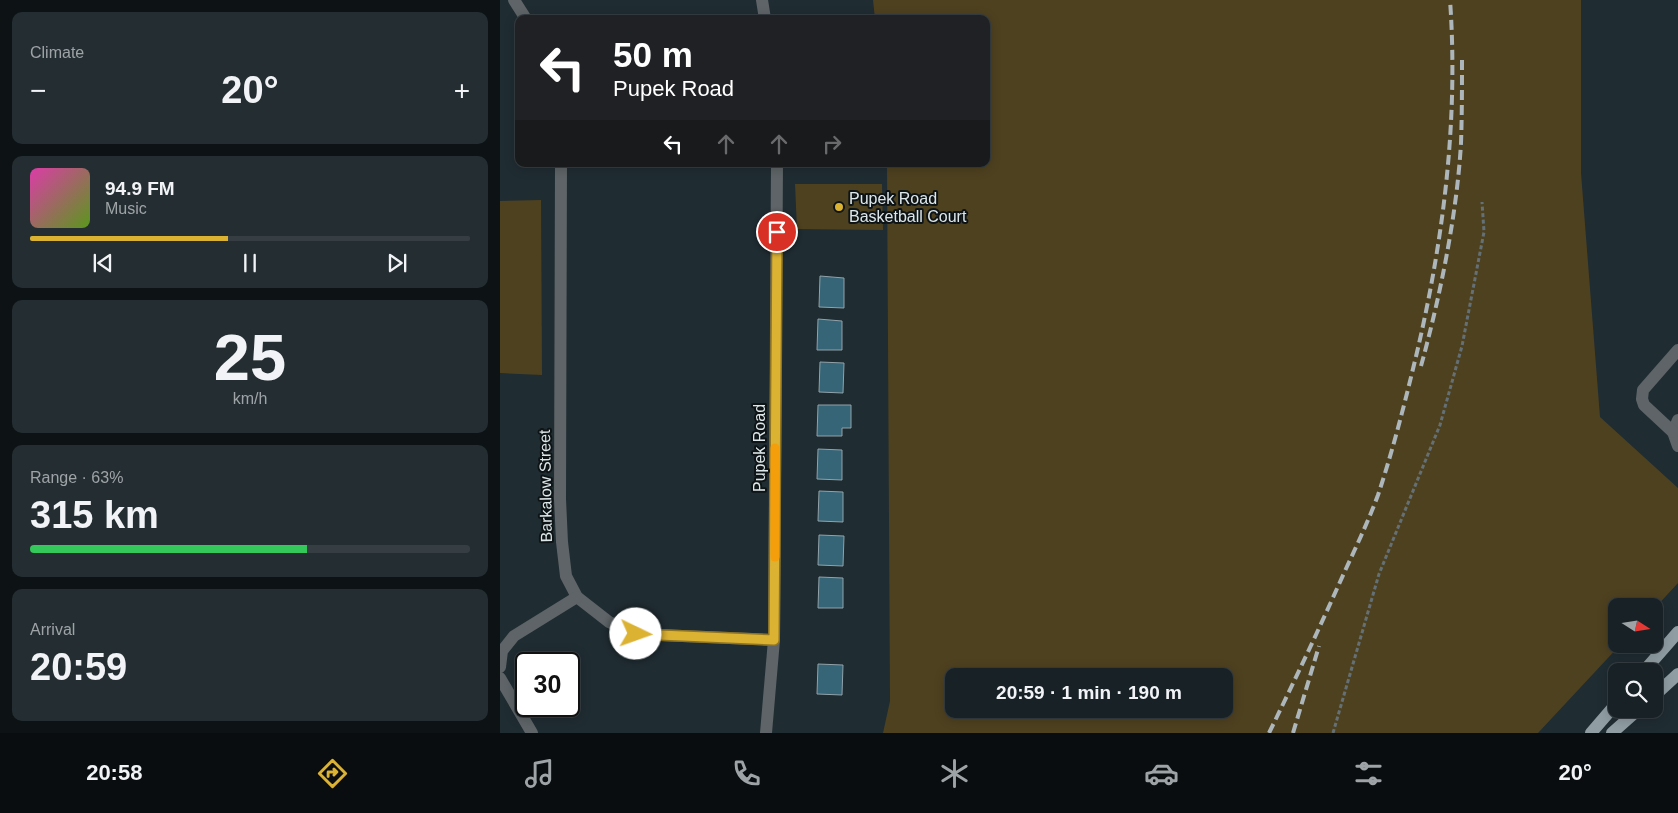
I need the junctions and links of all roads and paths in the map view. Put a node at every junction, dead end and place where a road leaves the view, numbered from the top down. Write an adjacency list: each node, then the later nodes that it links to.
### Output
1 (514, 0): 3 (street)
2 (762, 0): 4 (street)
3 (523, 15)
4 (764, 15)
5 (561, 167): 11 (street, Barkalow Street)
6 (777, 167): 13 (street, Pupek Road)
7 (1482, 202): 23 (path)
8 (1678, 350): 9 (street)
9 (1676, 426): 10 (street)
10 (1678, 446)
11 (577, 598): 13 (street, Barkalow Street); 15 (street)
12 (1678, 632): 14 (main road)
13 (774, 640): 22 (street, Pupek Road)
14 (1651, 663)
15 (500, 667)
16 (1678, 674): 18 (main road)
17 (500, 678): 21 (street)
18 (1663, 688)
19 (1608, 713): 24 (main road)
20 (1629, 718): 25 (main road)
21 (532, 733)
22 (766, 733)
23 (1333, 733)
24 (1591, 733)
25 (1612, 733)

